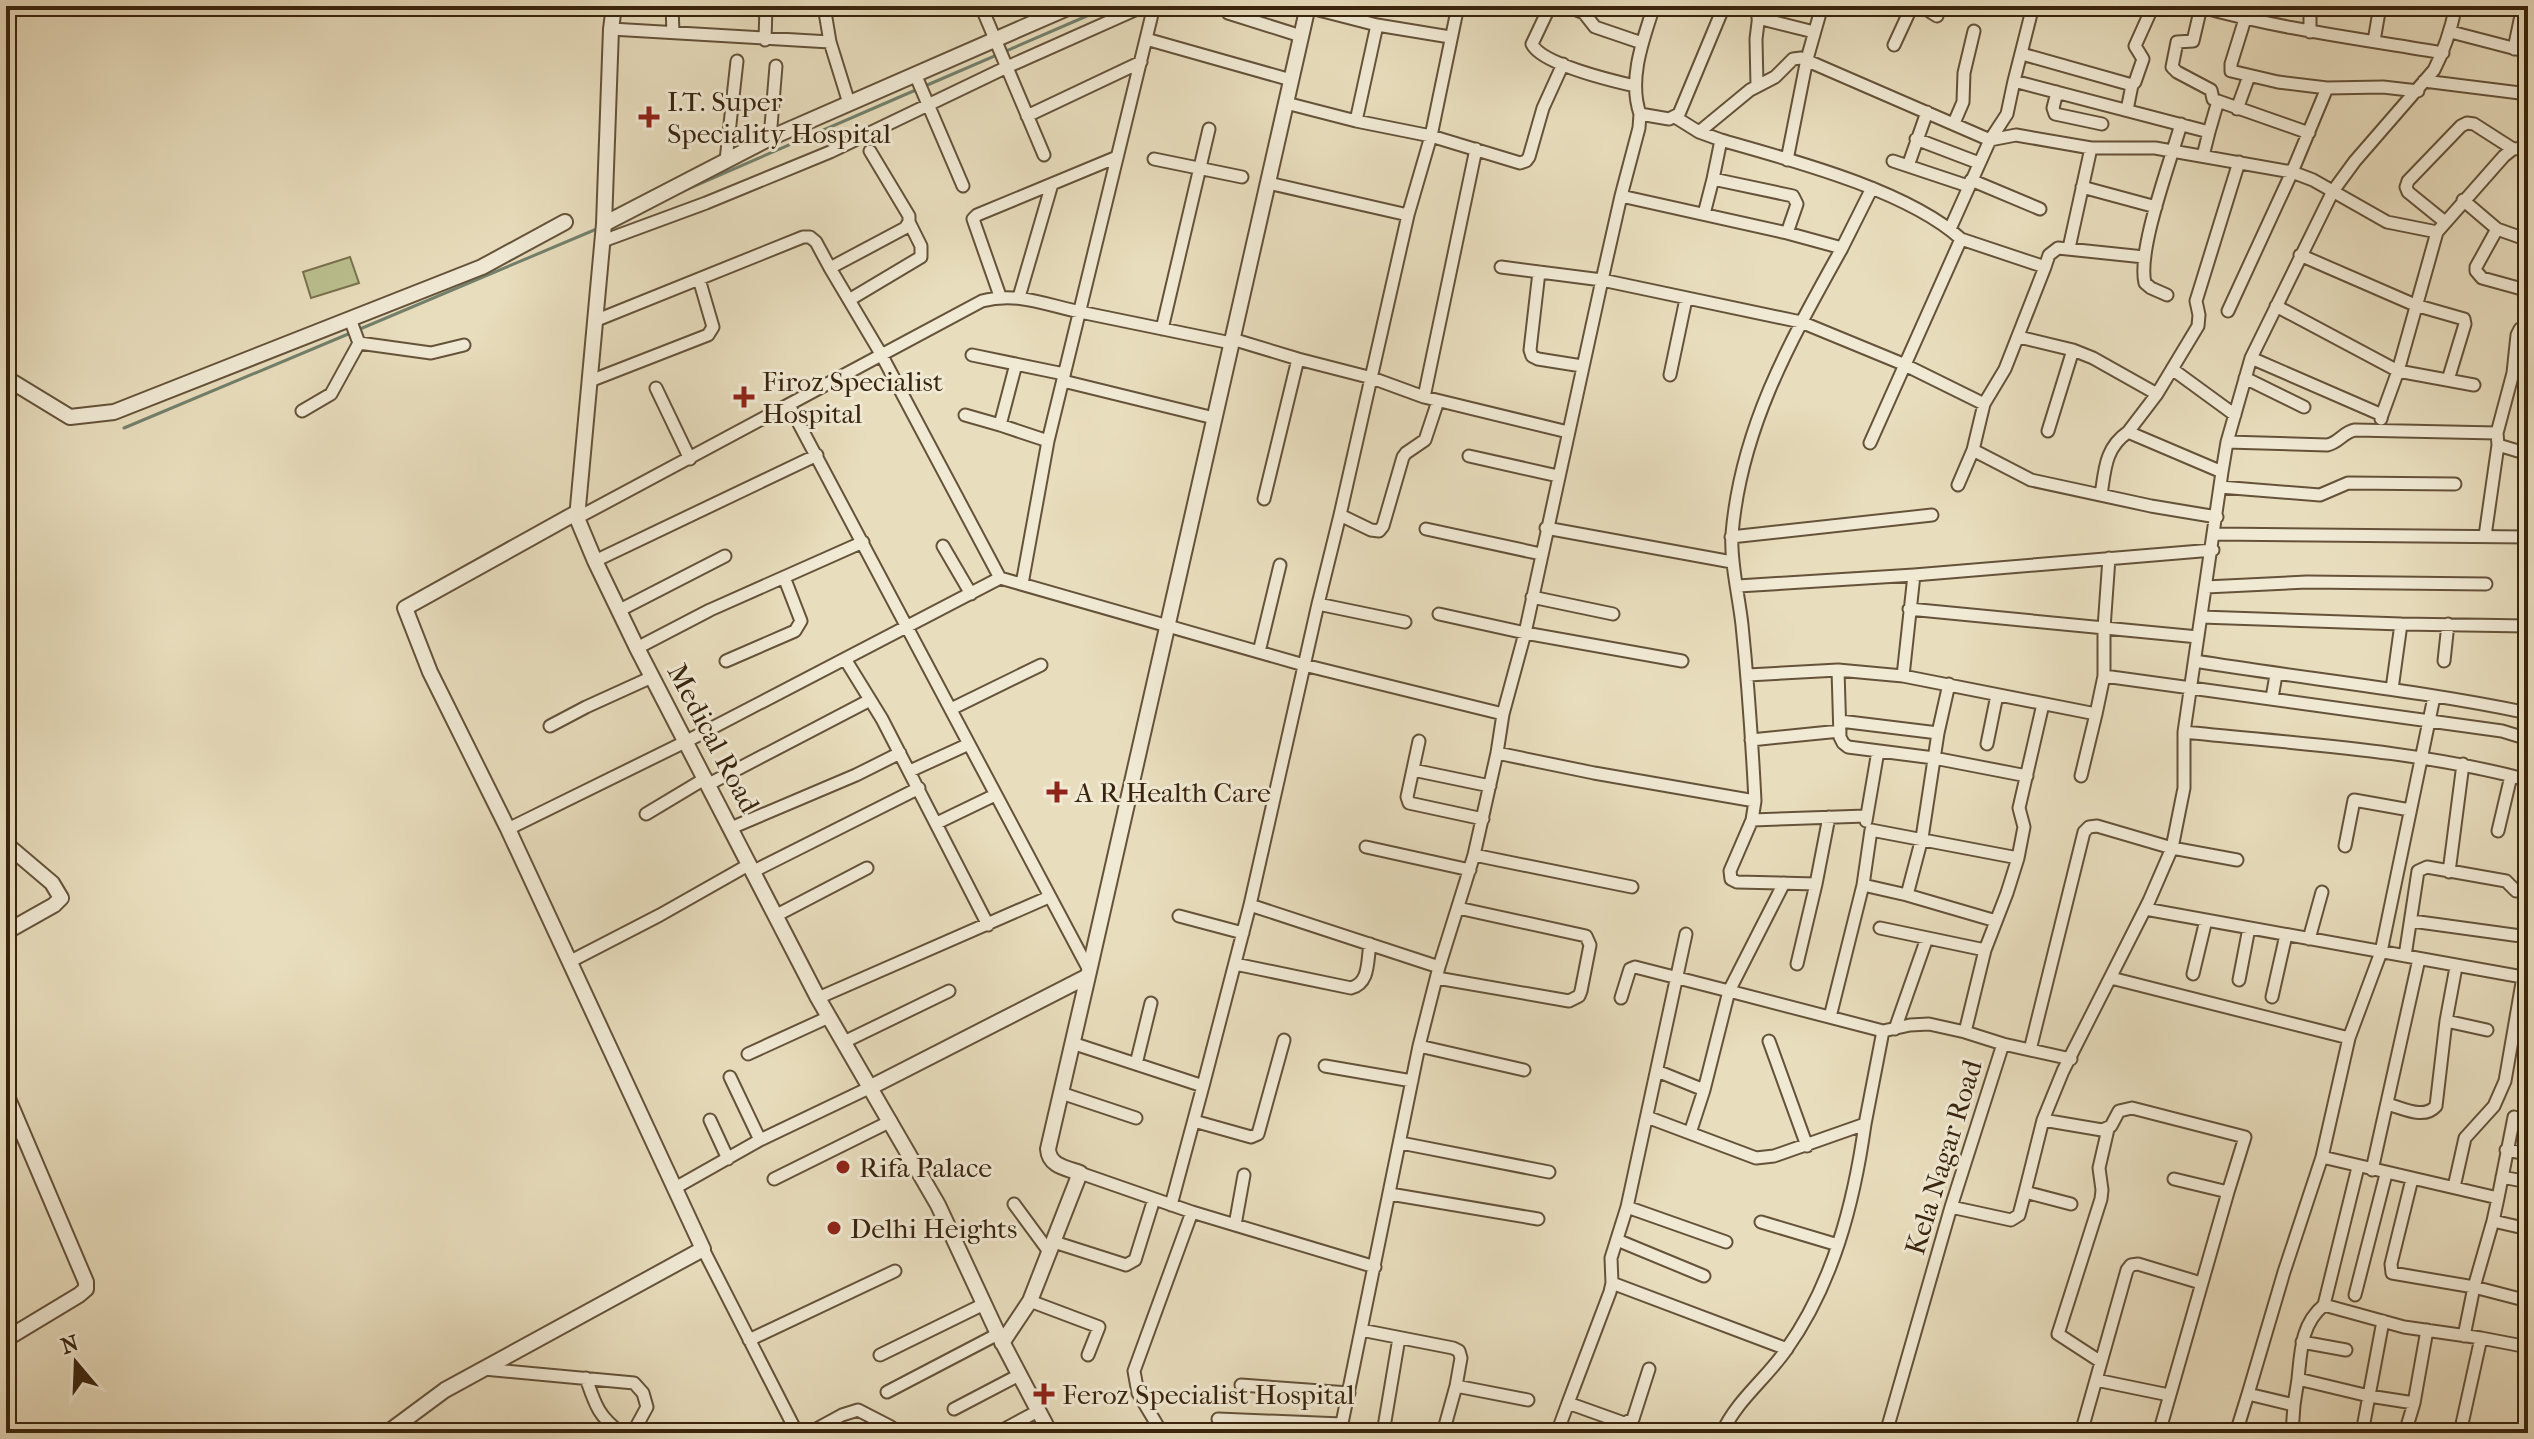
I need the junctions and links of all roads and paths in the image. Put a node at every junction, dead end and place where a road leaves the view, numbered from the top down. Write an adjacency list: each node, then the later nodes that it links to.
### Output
1 (614, 6): 32 (street, Medical Road)
2 (672, 6): 37 (street)
3 (766, 6): 42 (street)
4 (824, 6): 44 (street)
5 (981, 6): 40 (street)
6 (1072, 6): 40 (street)
7 (1144, 6): 56 (street)
8 (1154, 6): 41 (street)
9 (1458, 6): 39 (street)
10 (1550, 6): 54 (street)
11 (1567, 6): 30 (street)
12 (1596, 6): 30 (street)
13 (1654, 6): 45 (street)
14 (1724, 6): 77 (street)
15 (1822, 6): 34 (street)
16 (1912, 6): 46 (street)
17 (1921, 6): 28 (street)
18 (2033, 6): 50 (street)
19 (2153, 6): 61 (street)
20 (2200, 6): 29 (street); 68 (street)
21 (2310, 6): 35 (street)
22 (2380, 6): 43 (street)
23 (2456, 6): 36 (street)
24 (2523, 6): 47 (street)
25 (1308, 7): 31 (street); 38 (street)
26 (1759, 12): 34 (street); 63 (street)
27 (1228, 13): 38 (street)
28 (1937, 16)
29 (2245, 19): 35 (street); 57 (street)
30 (1590, 21): 45 (street)
31 (1377, 25): 39 (street); 78 (street)
32 (611, 29): 37 (street); 126 (street, Medical Road)
33 (1974, 31): 79 (street)
34 (1814, 32): 51 (street)
35 (2310, 32): 43 (street)
36 (2451, 32): 47 (street); 49 (street)
37 (673, 33): 42 (street)
38 (1301, 36): 59 (street)
39 (1450, 37): 86 (street)
40 (995, 39): 56 (street); 58 (street)
41 (1146, 39): 53 (street); 59 (street)
42 (765, 40): 44 (street)
43 (2374, 41): 49 (street)
44 (830, 42): 69 (street)
45 (1642, 43): 62 (street)
46 (1894, 45)
47 (2514, 49): 48 (street)
48 (2528, 52)
49 (2443, 53): 64 (street)
50 (2022, 54): 60 (street); 61 (street)
51 (1807, 59): 63 (street); 74 (street); 102 (street)
52 (737, 61): 101 (street)
53 (1141, 62): 76 (street); 99 (street)
54 (1563, 64): 62 (street); 93 (street)
55 (776, 66): 87 (street)
56 (1007, 67): 70 (street); 76 (street)
57 (2249, 76): 65 (street); 72 (street)
58 (917, 80): 69 (street); 70 (street)
59 (1291, 80): 71 (street)
60 (2014, 81): 66 (street); 90 (street)
61 (2132, 85): 73 (street)
62 (1635, 86): 75 (street)
63 (1757, 86): 83 (street)
64 (2421, 86): 65 (street); 67 (street); 117 (street)
65 (2327, 88): 85 (street)
66 (2057, 92): 73 (street); 80 (street)
67 (2528, 94)
68 (2218, 101): 72 (street); 84 (street)
69 (849, 103): 87 (street)
70 (926, 103): 114 (street); 133 (street)
71 (1286, 103): 78 (street); 111 (street)
72 (2237, 109): 85 (street)
73 (2127, 110): 81 (street)
74 (1927, 112): 79 (street); 88 (street)
75 (1640, 114): 77 (street); 118 (street)
76 (1027, 116): 97 (street)
77 (1675, 117): 83 (street)
78 (1356, 121): 86 (street)
79 (1954, 123): 90 (street)
80 (2102, 124)
81 (2181, 124): 84 (street); 96 (street)
82 (1209, 129): 107 (street)
83 (1699, 132): 89 (street)
84 (2209, 132): 98 (street)
85 (2309, 133): 108 (street)
86 (1431, 136): 93 (street); 123 (street)
87 (770, 138): 101 (street)
88 (1916, 139): 105 (street); 106 (street)
89 (1721, 140): 102 (street); 110 (street)
90 (1990, 140): 91 (street); 105 (street)
91 (2091, 148): 96 (street); 115 (street)
92 (2528, 148): 94 (street)
93 (1476, 149): 183 (street)
94 (2513, 149): 119 (street); 127 (street)
95 (870, 151): 125 (street)
96 (2173, 151): 98 (street); 120 (street)
97 (1044, 155)
98 (2203, 156): 104 (street)
99 (1117, 157): 113 (street); 153 (street)
100 (1154, 159): 107 (street)
101 (726, 160): 126 (street)
102 (1787, 160): 116 (street)
103 (1893, 161): 106 (street)
104 (2239, 162): 108 (street); 171 (street)
105 (1979, 163): 112 (street)
106 (1908, 166): 112 (street)
107 (1200, 169): 109 (street); 158 (street)
108 (2292, 172): 117 (street); 152 (street)
109 (1242, 177)
110 (1713, 179): 122 (street); 130 (street)
111 (1268, 183): 123 (street); 160 (street)
112 (1970, 183): 121 (street); 128 (street)
113 (1052, 184): 146 (street); 147 (street)
114 (963, 186)
115 (2082, 187): 120 (street); 135 (street)
116 (1872, 188): 128 (street); 134 (street)
117 (2333, 191): 127 (street); 136 (street)
118 (1621, 196): 122 (street); 143 (street)
119 (2463, 200): 127 (street); 129 (street)
120 (2156, 207): 137 (street)
121 (2040, 209)
122 (1704, 214): 130 (street)
123 (1408, 215): 176 (street)
124 (565, 222): 154 (street)
125 (909, 222): 140 (street); 149 (street)
126 (604, 224): 133 (street, Medical Road)
127 (2441, 227): 150 (street)
128 (1950, 229): 131 (street)
129 (2497, 229): 132 (street); 144 (street)
130 (1787, 233): 134 (street)
131 (1961, 239): 139 (street); 169 (street)
132 (2528, 240)
133 (603, 241): 155 (street, Medical Road)
134 (1842, 248): 156 (street)
135 (2069, 248): 137 (street); 139 (street)
136 (2300, 255): 150 (street); 151 (street)
137 (2144, 257): 145 (street)
138 (1501, 267): 141 (street)
139 (2045, 267): 159 (street)
140 (830, 268): 142 (street); 149 (street)
141 (1539, 272): 143 (street); 170 (street)
142 (699, 279): 155 (street); 179 (street)
143 (1602, 280): 148 (street); 170 (street)
144 (2522, 289)
145 (2167, 295)
146 (1000, 296): 147 (street); 164 (street)
147 (1019, 297): 153 (street)
148 (1686, 299): 156 (street); 173 (street)
149 (849, 300): 164 (street)
150 (2415, 305): 172 (street); 178 (street)
151 (2276, 306): 166 (street); 172 (street)
152 (2228, 311)
153 (1079, 312): 158 (street); 175 (street)
154 (350, 319): 161 (street); 174 (street)
155 (597, 320): 179 (street, Medical Road)
156 (1801, 322): 169 (street); 222 (street)
157 (2528, 325): 198 (street)
158 (1162, 329): 160 (street)
159 (2019, 337): 163 (street); 185 (street)
160 (1232, 341): 167 (street); 192 (street)
161 (359, 343): 162 (street); 188 (street)
162 (464, 345)
163 (2073, 350): 182 (street); 195 (street)
164 (881, 354): 186 (street); 235 (street)
165 (972, 355): 168 (street)
166 (2251, 358): 177 (street); 191 (street)
167 (1298, 359): 176 (street); 213 (street)
168 (1016, 364): 175 (street); 193 (street)
169 (1903, 364): 185 (street); 201 (street)
170 (1582, 366): 196 (street)
171 (2172, 369): 182 (street); 190 (street)
172 (2398, 371): 178 (street); 191 (street)
173 (1670, 375)
174 (6, 378)
175 (1064, 378): 192 (street); 199 (street)
176 (1372, 378): 183 (street); 214 (street)
177 (2245, 378): 187 (street); 190 (street)
178 (2448, 380): 180 (street)
179 (590, 381): 216 (street, Medical Road)
180 (2474, 385)
181 (656, 388): 206 (street)
182 (2157, 394): 197 (street)
183 (1424, 397): 184 (street)
184 (1438, 401): 196 (street); 214 (street)
185 (1984, 404): 202 (street)
186 (789, 405): 204 (street); 206 (street)
187 (2304, 407)
188 (302, 411)
189 (965, 415): 193 (street)
190 (2235, 415): 200 (street)
191 (2382, 415): 194 (street)
192 (1214, 418): 251 (street)
193 (1000, 425): 199 (street)
194 (2377, 430): 198 (street); 200 (street)
195 (2048, 431)
196 (1568, 432): 208 (street)
197 (2128, 432): 207 (street); 212 (street)
198 (2498, 439): 203 (street); 221 (street)
199 (1048, 441): 236 (street)
200 (2227, 442): 207 (street)
201 (1870, 443)
202 (1973, 450): 210 (street); 212 (street)
203 (2528, 454)
204 (817, 455): 224 (street); 230 (street)
205 (1469, 456): 208 (street)
206 (690, 459): 216 (street)
207 (2222, 472): 211 (street)
208 (1558, 476): 218 (street)
209 (2455, 484): 211 (street)
210 (1958, 485)
211 (2220, 487): 217 (street)
212 (2101, 495): 217 (street)
213 (1264, 499)
214 (1340, 515): 242 (street)
215 (1932, 515): 222 (street)
216 (577, 516): 230 (street, Medical Road); 320 (street)
217 (2217, 517): 220 (street)
218 (1546, 528): 227 (street); 231 (street)
219 (1426, 529): 227 (street)
220 (2214, 534): 221 (street); 226 (street)
221 (2485, 536): 223 (street)
222 (1731, 537): 231 (street)
223 (2528, 537)
224 (863, 542): 234 (street); 253 (street)
225 (943, 546): 240 (street)
226 (2213, 550): 229 (street); 239 (street)
227 (1541, 554): 241 (street)
228 (725, 556): 244 (street)
229 (2109, 558): 233 (street); 254 (street)
230 (595, 561): 244 (street, Medical Road)
231 (1732, 562): 238 (street)
232 (1280, 565): 258 (street)
233 (1914, 575): 238 (street); 243 (street)
234 (784, 577): 257 (street); 260 (street)
235 (1000, 578): 236 (street); 240 (street)
236 (1022, 584): 251 (street)
237 (2486, 584): 239 (street)
238 (1738, 586): 267 (street)
239 (2206, 587): 247 (street)
240 (971, 594): 253 (street)
241 (1532, 597): 246 (street); 255 (street)
242 (1318, 604): 248 (street); 265 (street)
243 (1909, 609): 254 (street); 269 (street)
244 (620, 610): 257 (street, Medical Road)
245 (1439, 614): 255 (street)
246 (1613, 614)
247 (2201, 617): 249 (street); 256 (street)
248 (1405, 622)
249 (2401, 624): 250 (street); 274 (street)
250 (2448, 624): 252 (street); 263 (street)
251 (1168, 625): 258 (street); 370 (street)
252 (2528, 626)
253 (907, 627): 259 (street); 280 (street)
254 (2104, 628): 256 (street); 270 (street)
255 (1525, 633): 261 (street); 282 (street)
256 (2198, 637): 262 (street)
257 (637, 648): 271 (street, Medical Road)
258 (1259, 652): 265 (street)
259 (845, 659): 278 (street); 291 (street)
260 (726, 661)
261 (1682, 661)
262 (2195, 661): 268 (street); 273 (street)
263 (2444, 661)
264 (1041, 665): 280 (street)
265 (1304, 665): 282 (street); 343 (street)
266 (1838, 670): 267 (street); 269 (street); 286 (street)
267 (1748, 675): 290 (street)
268 (2276, 675): 274 (street); 277 (street)
269 (1903, 676): 272 (street)
270 (2104, 676): 273 (street); 283 (street)
271 (652, 677): 285 (street); 291 (street, Medical Road)
272 (1949, 684): 275 (street); 288 (street)
273 (2191, 687): 277 (street); 287 (street)
274 (2392, 689): 276 (street)
275 (1997, 695): 279 (street); 294 (street)
276 (2434, 697): 281 (street); 284 (street)
277 (2272, 698): 284 (street)
278 (870, 700): 296 (street); 307 (street)
279 (2043, 704): 283 (street); 303 (street, Kela Nagar Road)
280 (951, 709): 293 (street)
281 (2528, 713)
282 (1503, 714): 297 (street)
283 (2096, 714): 304 (street)
284 (2429, 721): 289 (street); 299 (street)
285 (550, 726)
286 (1840, 726): 288 (street); 290 (street); 295 (street)
287 (2184, 732): 299 (street); 327 (street)
288 (1938, 733): 298 (street)
289 (2528, 739)
290 (1751, 740): 311 (street)
291 (687, 741): 307 (street, Medical Road); 320 (street)
292 (1419, 741): 301 (street)
293 (969, 744): 302 (street); 310 (street)
294 (1987, 744)
295 (1878, 751): 298 (street); 314 (street)
296 (900, 753): 302 (street); 319 (street)
297 (1497, 753): 308 (street); 311 (street)
298 (1934, 758): 303 (street); 323 (street)
299 (2420, 758): 300 (street); 312 (street)
300 (2463, 764): 305 (street); 334 (street)
301 (1413, 770): 308 (street); 316 (street)
302 (910, 771): 309 (street)
303 (2027, 776): 329 (street, Kela Nagar Road)
304 (2081, 776)
305 (2511, 776): 306 (street); 322 (street)
306 (2528, 780)
307 (707, 781): 313 (street); 319 (street, Medical Road)
308 (1490, 786): 316 (street)
309 (919, 788): 318 (street); 331 (street)
310 (995, 795): 318 (street); 342 (street)
311 (1755, 801): 317 (street)
312 (2410, 810): 325 (street); 363 (street)
313 (646, 814)
314 (1866, 816): 315 (street); 321 (street)
315 (1829, 817): 317 (street); 336 (street)
316 (1483, 819): 328 (street)
317 (1752, 820): 335 (street)
318 (937, 823): 351 (street)
319 (731, 828): 331 (street, Medical Road)
320 (508, 829): 366 (street)
321 (1871, 830): 323 (street); 337 (street)
322 (2498, 831)
323 (1922, 838): 329 (street); 341 (street)
324 (6, 844): 354 (street)
325 (2345, 846)
326 (1366, 847): 333 (street)
327 (2172, 848): 330 (street); 345 (street); 398 (street)
328 (1474, 855): 333 (street); 338 (street)
329 (2018, 858): 349 (street, Kela Nagar Road)
330 (2237, 860)
331 (752, 868): 346 (street, Medical Road); 366 (street)
332 (867, 868): 346 (street)
333 (1470, 870): 344 (street)
334 (2449, 872): 339 (street); 350 (street)
335 (1784, 883): 336 (street); 378 (street)
336 (1816, 884): 368 (street)
337 (1863, 885): 341 (street); 384 (street)
338 (1632, 887)
339 (2528, 891)
340 (2322, 892): 360 (street)
341 (1907, 895): 349 (street)
342 (1049, 897): 351 (street); 370 (street)
343 (1250, 905): 355 (street); 361 (street)
344 (1458, 908): 371 (street); 371 (street)
345 (2145, 909): 348 (street); 374 (street)
346 (777, 915): 380 (street, Medical Road)
347 (1179, 916): 355 (street)
348 (2206, 920): 353 (street); 372 (street)
349 (1996, 921): 362 (street, Kela Nagar Road)
350 (2412, 921): 358 (street); 364 (street)
351 (988, 925): 380 (street)
352 (1880, 928): 359 (street)
353 (2249, 928): 357 (street); 376 (street)
354 (6, 932)
355 (1243, 933): 367 (street)
356 (1686, 934): 373 (street)
357 (2286, 935): 360 (street); 379 (street)
358 (2528, 937)
359 (1927, 938): 362 (street); 388 (street)
360 (2309, 939): 363 (street)
361 (1370, 944): 367 (street); 371 (street)
362 (1985, 950): 390 (street, Kela Nagar Road)
363 (2381, 952): 364 (street); 391 (street)
364 (2405, 956): 365 (street)
365 (2419, 959): 369 (street); 412 (street)
366 (569, 962): 442 (street)
367 (1235, 964): 407 (street)
368 (1797, 964)
369 (2456, 967): 375 (street); 385 (street)
370 (1089, 973): 395 (street); 408 (street)
371 (1438, 973): 397 (street)
372 (2193, 974)
373 (1676, 978): 378 (street); 381 (street); 404 (street)
374 (2111, 978): 391 (street); 400 (street)
375 (2526, 978): 386 (street)
376 (2239, 980)
377 (949, 991): 394 (street)
378 (1729, 991): 384 (street); 409 (street)
379 (2272, 997)
380 (818, 998): 383 (street, Medical Road)
381 (1621, 998)
382 (1151, 1003): 401 (street)
383 (829, 1017): 394 (street, Medical Road); 399 (street)
384 (1830, 1017): 388 (street)
385 (2446, 1021): 389 (street); 412 (street)
386 (2515, 1028): 387 (street); 441 (street)
387 (2528, 1029)
388 (1889, 1030): 390 (street); 420 (street)
389 (2487, 1030)
390 (1965, 1032): 396 (street, Kela Nagar Road)
391 (2349, 1038): 428 (street)
392 (1284, 1040): 419 (street)
393 (1769, 1041): 425 (street)
394 (844, 1042): 408 (street, Medical Road)
395 (1072, 1043): 401 (street); 410 (street)
396 (2003, 1044): 398 (street); 452 (street, Kela Nagar Road)
397 (1419, 1046): 403 (street); 406 (street)
398 (2030, 1050): 400 (street)
399 (748, 1054)
400 (2071, 1059): 417 (street)
401 (1136, 1064): 407 (street)
402 (1325, 1066): 406 (street)
403 (1524, 1070)
404 (1657, 1071): 409 (street); 413 (street)
405 (730, 1077): 423 (street)
406 (1412, 1081): 424 (street)
407 (1203, 1086): 419 (street)
408 (871, 1087): 418 (street, Medical Road); 423 (street)
409 (1704, 1090): 422 (street)
410 (1061, 1093): 415 (street); 433 (street)
411 (6, 1094): 482 (street)
412 (2387, 1104): 431 (street)
413 (1647, 1117): 422 (street); 451 (street)
414 (2514, 1117): 426 (street)
415 (1136, 1118)
416 (710, 1120): 429 (street)
417 (2043, 1120): 421 (street); 443 (street)
418 (891, 1121): 437 (street); 473 (street, Medical Road)
419 (1194, 1121): 450 (street)
420 (1865, 1124): 425 (street); 461 (street)
421 (2108, 1129): 444 (street); 490 (street)
422 (1690, 1133): 425 (street)
423 (760, 1140): 429 (street)
424 (1401, 1143): 432 (street); 445 (street)
425 (1807, 1146)
426 (2506, 1150): 427 (street); 436 (street)
427 (2528, 1154)
428 (2322, 1157): 430 (street); 501 (street)
429 (728, 1159): 442 (street)
430 (2358, 1167): 431 (street); 474 (street)
431 (2372, 1170): 434 (street)
432 (1549, 1172)
433 (1080, 1173): 447 (street); 462 (street)
434 (2386, 1174): 439 (street); 470 (street)
435 (1244, 1175): 457 (street)
436 (2502, 1177): 440 (street); 446 (street)
437 (774, 1179)
438 (2174, 1179): 444 (street)
439 (2412, 1179): 441 (street); 469 (street)
440 (2528, 1182)
441 (2454, 1187): 446 (street)
442 (675, 1188): 463 (street)
443 (2025, 1192): 449 (street); 452 (street)
444 (2228, 1192): 468 (street)
445 (1390, 1194): 454 (street); 464 (street)
446 (2498, 1198): 455 (street)
447 (1154, 1199): 450 (street); 462 (street)
448 (1014, 1204): 462 (street)
449 (2071, 1204)
450 (1171, 1205): 453 (street)
451 (1627, 1207): 459 (street); 460 (street)
452 (1951, 1207): 524 (street, Kela Nagar Road)
453 (1192, 1212): 457 (street); 519 (street)
454 (1538, 1219)
455 (2493, 1221): 458 (street); 469 (street)
456 (1761, 1222): 461 (street)
457 (1235, 1225): 464 (street)
458 (2528, 1229)
459 (1617, 1240): 466 (street); 467 (street)
460 (1726, 1242)
461 (1838, 1245): 486 (street)
462 (1052, 1247): 471 (street)
463 (703, 1249): 483 (street); 491 (street)
464 (1375, 1267): 476 (street)
465 (895, 1271): 483 (street)
466 (1704, 1276)
467 (1612, 1283): 486 (street); 505 (street)
468 (2201, 1283): 490 (street); 502 (street)
469 (2474, 1287): 472 (street); 478 (street)
470 (2355, 1295)
471 (1030, 1301): 479 (street); 489 (street)
472 (2528, 1301)
473 (984, 1304): 479 (street, Medical Road); 488 (street)
474 (2324, 1305): 475 (street); 484 (street)
475 (2383, 1321): 477 (street); 503 (street)
476 (1361, 1330): 480 (street); 500 (street)
477 (2427, 1330): 478 (street); 506 (street)
478 (2464, 1336): 481 (street)
479 (1000, 1338): 493 (street, Medical Road); 499 (street)
480 (1399, 1338): 498 (street); 520 (street)
481 (2481, 1338): 485 (street); 531 (street)
482 (6, 1339)
483 (749, 1340): 515 (street)
484 (2302, 1342): 487 (street); 495 (street)
485 (2528, 1347)
486 (1787, 1349): 523 (street)
487 (2346, 1350)
488 (880, 1355)
489 (1088, 1355)
490 (2101, 1362): 496 (street)
491 (484, 1369): 494 (street); 513 (street)
492 (1649, 1369): 505 (street)
493 (1019, 1375): 508 (street); 509 (street, Medical Road)
494 (586, 1378): 514 (street); 514 (street)
495 (2298, 1379): 503 (street); 507 (street)
496 (2096, 1380): 502 (street); 525 (street)
497 (1241, 1385): 500 (street)
498 (1456, 1386): 504 (street); 521 (street)
499 (887, 1392)
500 (1349, 1393): 512 (street)
501 (2248, 1394): 507 (street); 527 (street)
502 (2169, 1395): 526 (street)
503 (2369, 1396): 506 (street); 529 (street)
504 (1528, 1400)
505 (1568, 1403): 522 (street)
506 (2414, 1403): 530 (street)
507 (2294, 1405): 528 (street)
508 (954, 1409)
509 (1038, 1411): 517 (street); 518 (street, Medical Road)
510 (1218, 1419): 512 (street)
511 (891, 1427): 516 (street)
512 (1341, 1429)
513 (387, 1433)
514 (622, 1433)
515 (797, 1433)
516 (809, 1433)
517 (997, 1433)
518 (1050, 1433)
519 (1162, 1433)
520 (1383, 1433)
521 (1443, 1433)
522 (1557, 1433)
523 (1722, 1433)
524 (1886, 1433)
525 (2081, 1433)
526 (2159, 1433)
527 (2236, 1433)
528 (2292, 1433)
529 (2362, 1433)
530 (2405, 1433)
531 (2460, 1433)

